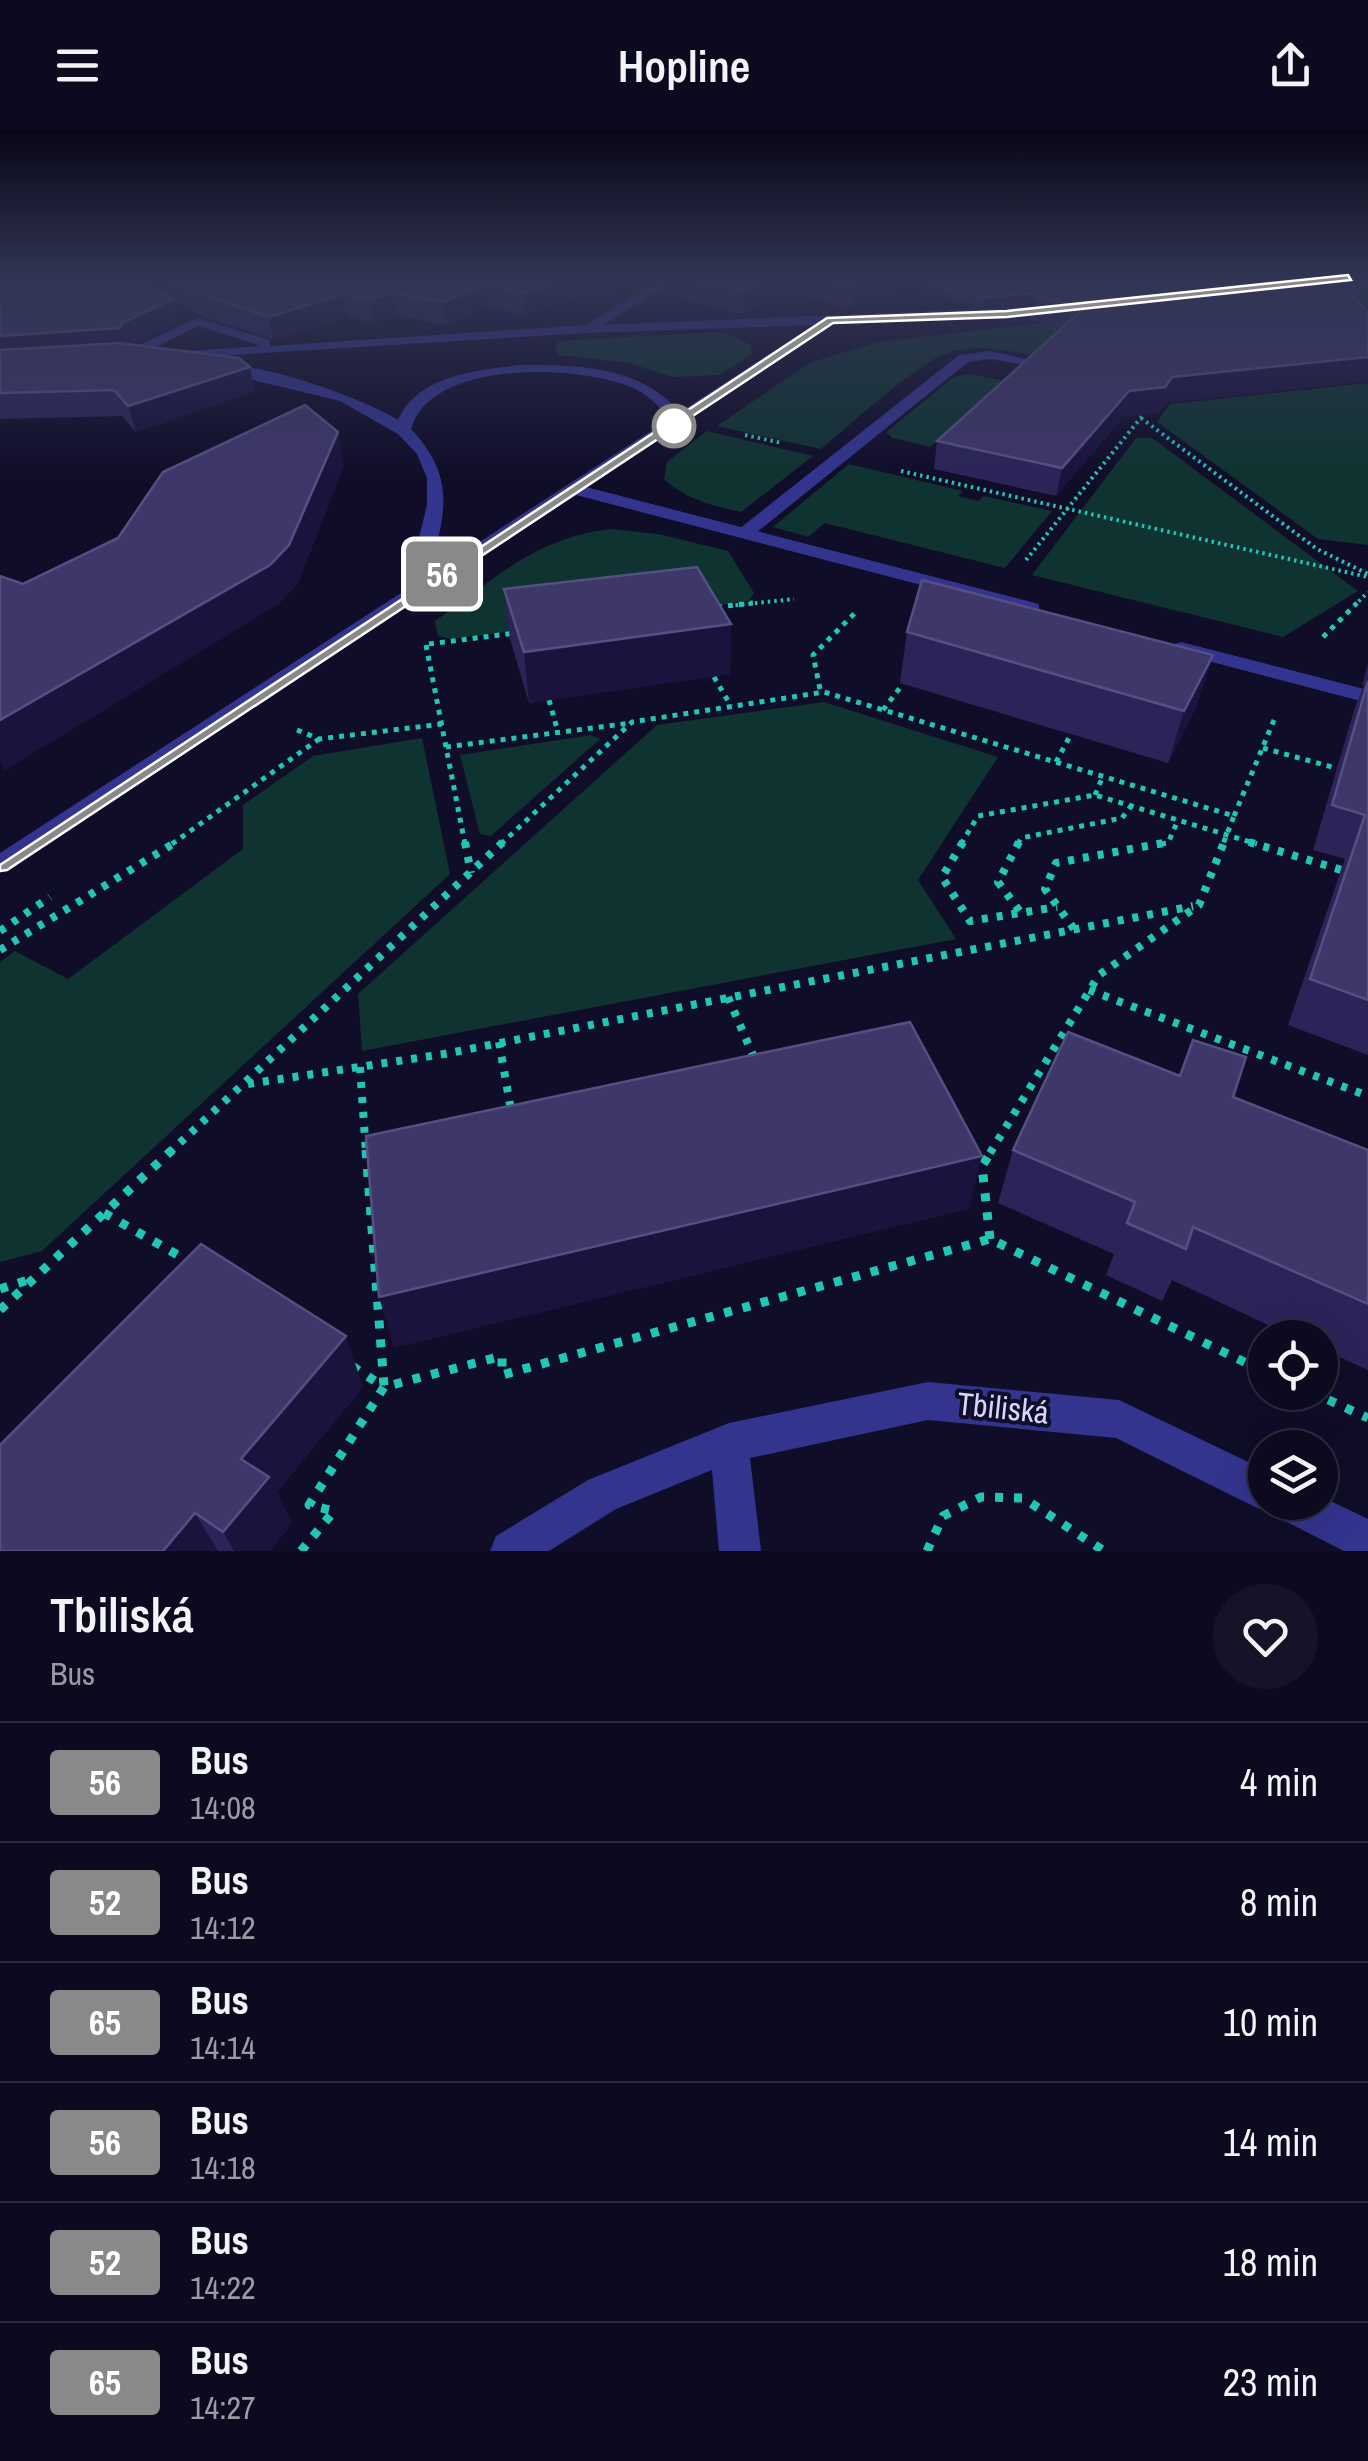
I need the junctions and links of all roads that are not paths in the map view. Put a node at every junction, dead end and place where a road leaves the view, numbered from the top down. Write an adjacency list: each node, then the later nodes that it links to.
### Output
1 (147, 344): 6 (street)
2 (271, 344): 5 (street)
3 (326, 344): 5 (street)
4 (794, 344): 10 (street)
5 (280, 347): 6 (street)
6 (121, 359): 7 (street); 9 (street)
7 (104, 360)
8 (1036, 364): 12 (street)
9 (402, 430): 10 (street); 13 (street)
10 (666, 432): 11 (street)
11 (577, 490): 12 (street); 13 (street)
12 (745, 533): 14 (street)
13 (416, 592): 17 (street)
14 (1048, 612)
15 (1161, 642): 16 (street)
16 (1368, 697)
17 (0, 865)
18 (729, 1442): 19 (street, Tbiliská); 22 (street, Tbiliská); 23 (street)
19 (1248, 1483)
20 (1325, 1520): 21 (street)
21 (1368, 1541)
22 (511, 1551)
23 (740, 1551)

